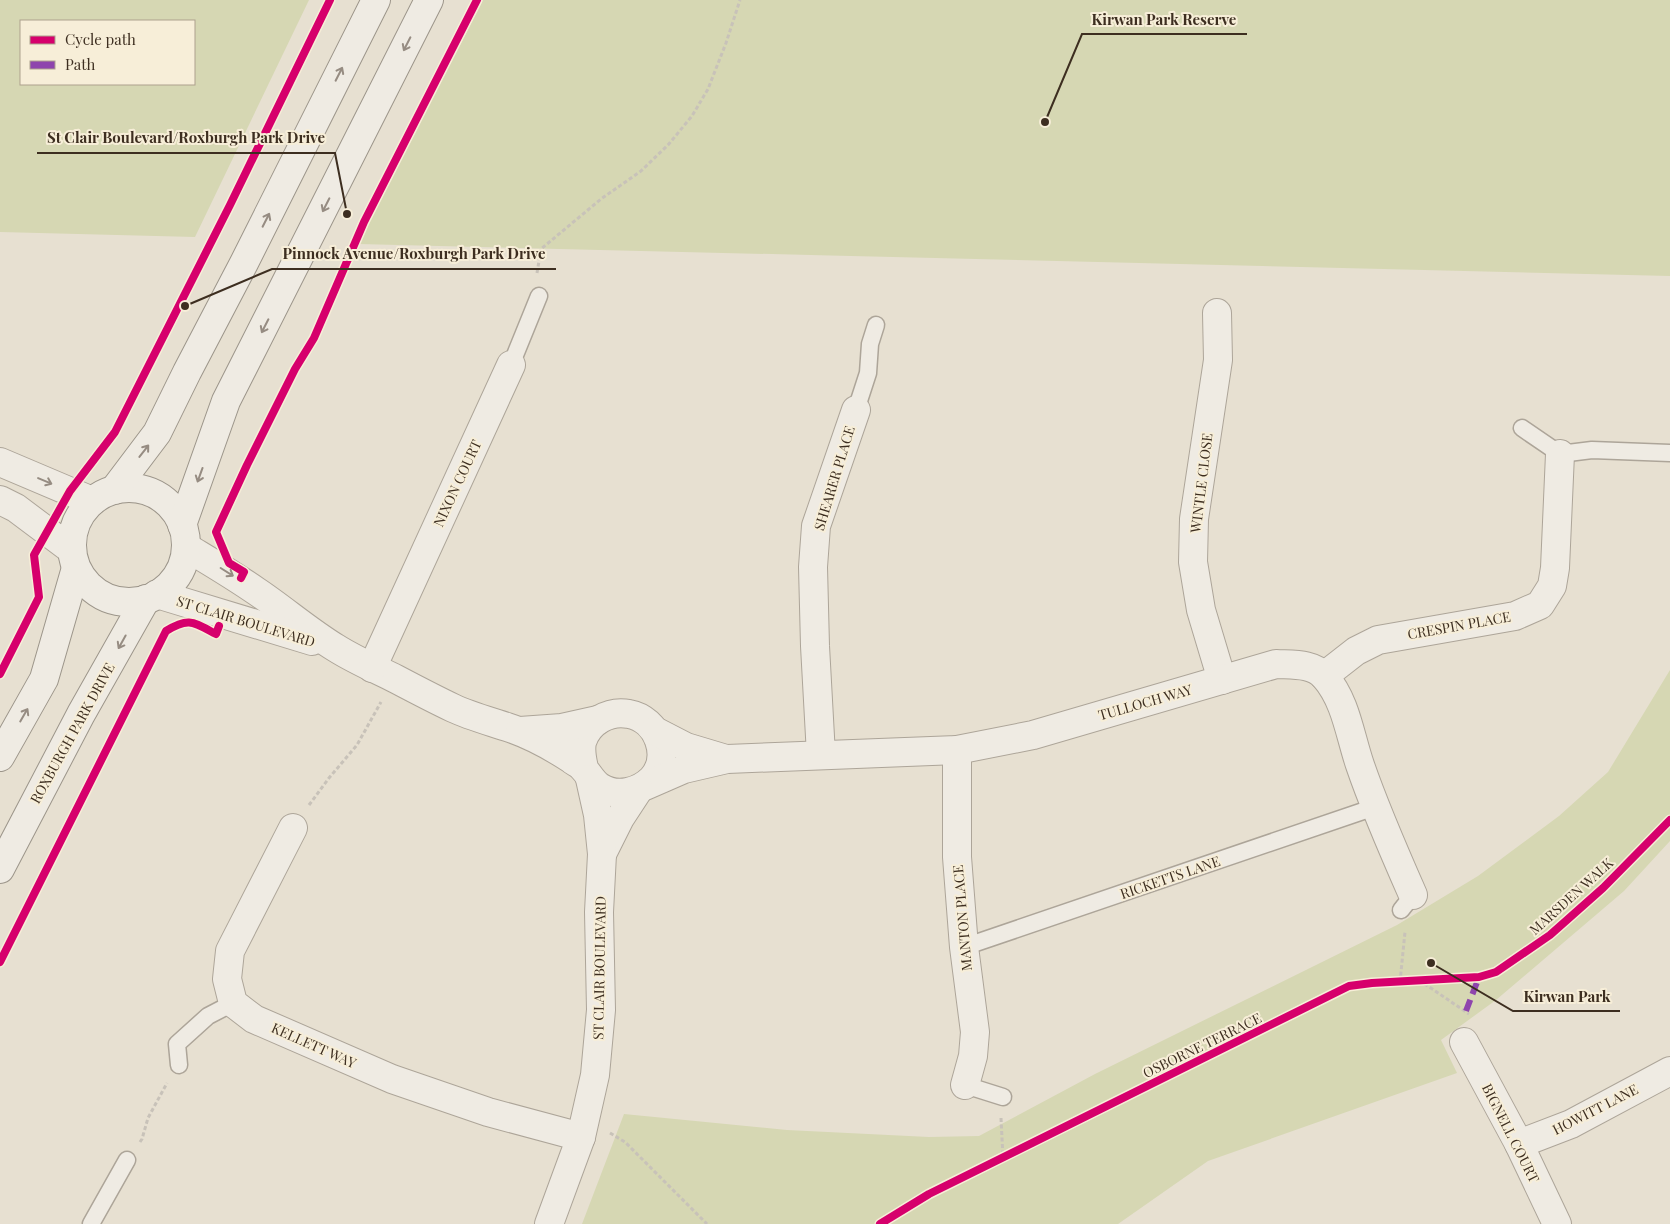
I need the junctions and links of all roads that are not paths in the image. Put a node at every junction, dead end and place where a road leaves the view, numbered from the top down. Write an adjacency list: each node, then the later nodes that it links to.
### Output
1 (376, 0): 12 (street, one-way to 1)
2 (428, 0): 14 (street, one-way to 14)
3 (540, 296): 6 (lane, NIXON COURT)
4 (1217, 314): 20 (street, WINTLE CLOSE)
5 (876, 326): 7 (lane, SHEARER PLACE)
6 (511, 365): 18 (street, NIXON COURT)
7 (856, 410): 25 (street, SHEARER PLACE)
8 (1522, 428): 10 (lane)
9 (1670, 453): 10 (lane)
10 (1560, 454): 19 (street, CRESPIN PLACE)
11 (0, 462): 12 (street, one-way to 12)
12 (103, 495): 14 (street); 15 (street)
13 (0, 500): 15 (street)
14 (184, 536): 16 (street); 17 (street, ST CLAIR BOULEVARD, one-way to 17)
15 (74, 559): 16 (street); 26 (street, one-way to 15)
16 (152, 597): 17 (street, ST CLAIR BOULEVARD); 33 (street, ROXBURGH PARK DRIVE, one-way to 33)
17 (335, 648): 18 (street, ST CLAIR BOULEVARD)
18 (383, 673): 22 (street, ST CLAIR BOULEVARD)
19 (1324, 676): 20 (street, TULLOCH WAY); 30 (street, TULLOCH WAY)
20 (1222, 680): 24 (street, TULLOCH WAY)
21 (598, 720): 22 (street, ST CLAIR BOULEVARD); 23 (street); 28 (street)
22 (519, 731): 28 (street, ST CLAIR BOULEVARD)
23 (655, 731): 27 (street, TULLOCH WAY); 29 (street)
24 (957, 750): 25 (street, TULLOCH WAY); 35 (street, MANTON PLACE)
25 (821, 755): 27 (street, TULLOCH WAY)
26 (0, 757)
27 (727, 759): 29 (street, TULLOCH WAY)
28 (587, 774): 29 (street); 32 (street, ST CLAIR BOULEVARD)
29 (642, 787): 32 (street, ST CLAIR BOULEVARD)
30 (1375, 807): 34 (street, TULLOCH WAY); 35 (lane, RICKETTS LANE)
31 (293, 828): 36 (street)
32 (602, 854): 42 (street, ST CLAIR BOULEVARD)
33 (0, 869)
34 (1407, 902)
35 (964, 947): 40 (street, MANTON PLACE)
36 (233, 1003): 38 (lane); 42 (street, KELLETT WAY)
37 (1464, 1042): 43 (street, BIGNELL COURT)
38 (178, 1066)
39 (1670, 1071): 43 (street, HOWITT LANE)
40 (965, 1085): 41 (lane)
41 (1003, 1097)
42 (583, 1129): 46 (street, ST CLAIR BOULEVARD)
43 (1519, 1144): 47 (street, BIGNELL COURT)
44 (127, 1160): 45 (lane)
45 (91, 1224)
46 (549, 1224)
47 (1557, 1224)

